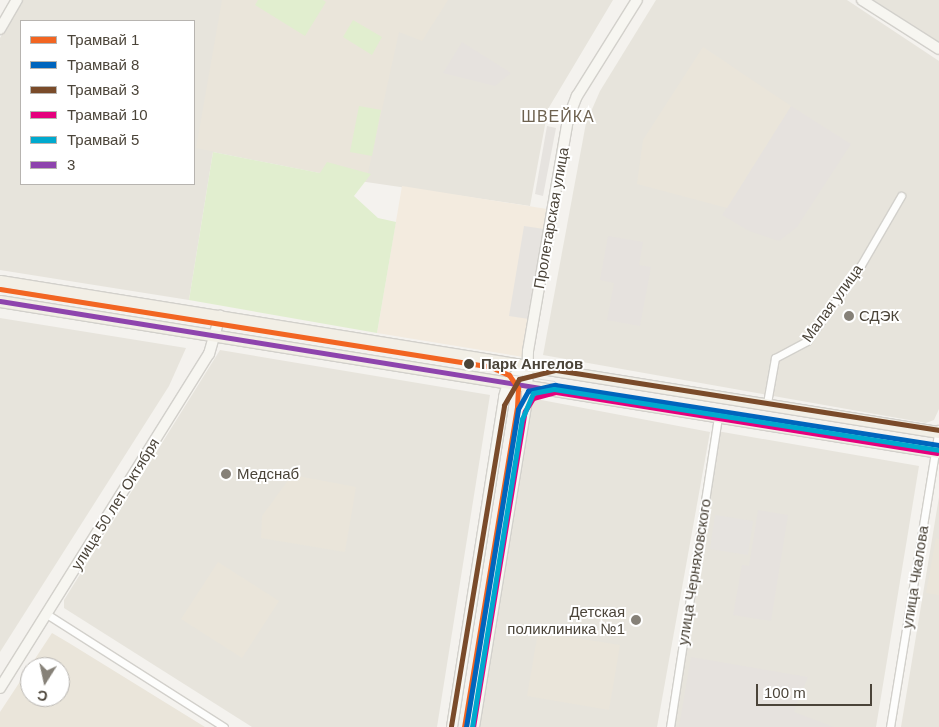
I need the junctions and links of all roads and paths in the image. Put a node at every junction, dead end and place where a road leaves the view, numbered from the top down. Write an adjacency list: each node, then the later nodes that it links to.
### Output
1 (17, 0): 4 (street)
2 (637, 0): 11 (street, Пролетарская улица)
3 (862, 0): 5 (street)
4 (0, 29)
5 (939, 49)
6 (901, 196): 14 (street, Малая улица)
7 (0, 281): 9 (main road)
8 (0, 301): 10 (main road)
9 (220, 316): 10 (street, улица 50 лет Октября); 11 (main road)
10 (215, 335): 12 (main road); 18 (street, улица 50 лет Октября)
11 (526, 364): 12 (street); 13 (street, Пролетарская улица); 14 (main road)
12 (508, 383): 13 (main road); 21 (street)
13 (528, 386): 15 (main road); 22 (street, Пролетарская улица)
14 (767, 403): 16 (main road)
15 (718, 417): 17 (main road); 23 (street, улица Черняховского)
16 (939, 430): 17 (street, улица Чкалова)
17 (937, 452): 24 (street, улица Чкалова)
18 (45, 613): 19 (street, улица 50 лет Октября); 20 (street)
19 (0, 688)
20 (224, 727)
21 (452, 727)
22 (474, 727)
23 (670, 727)
24 (890, 727)

